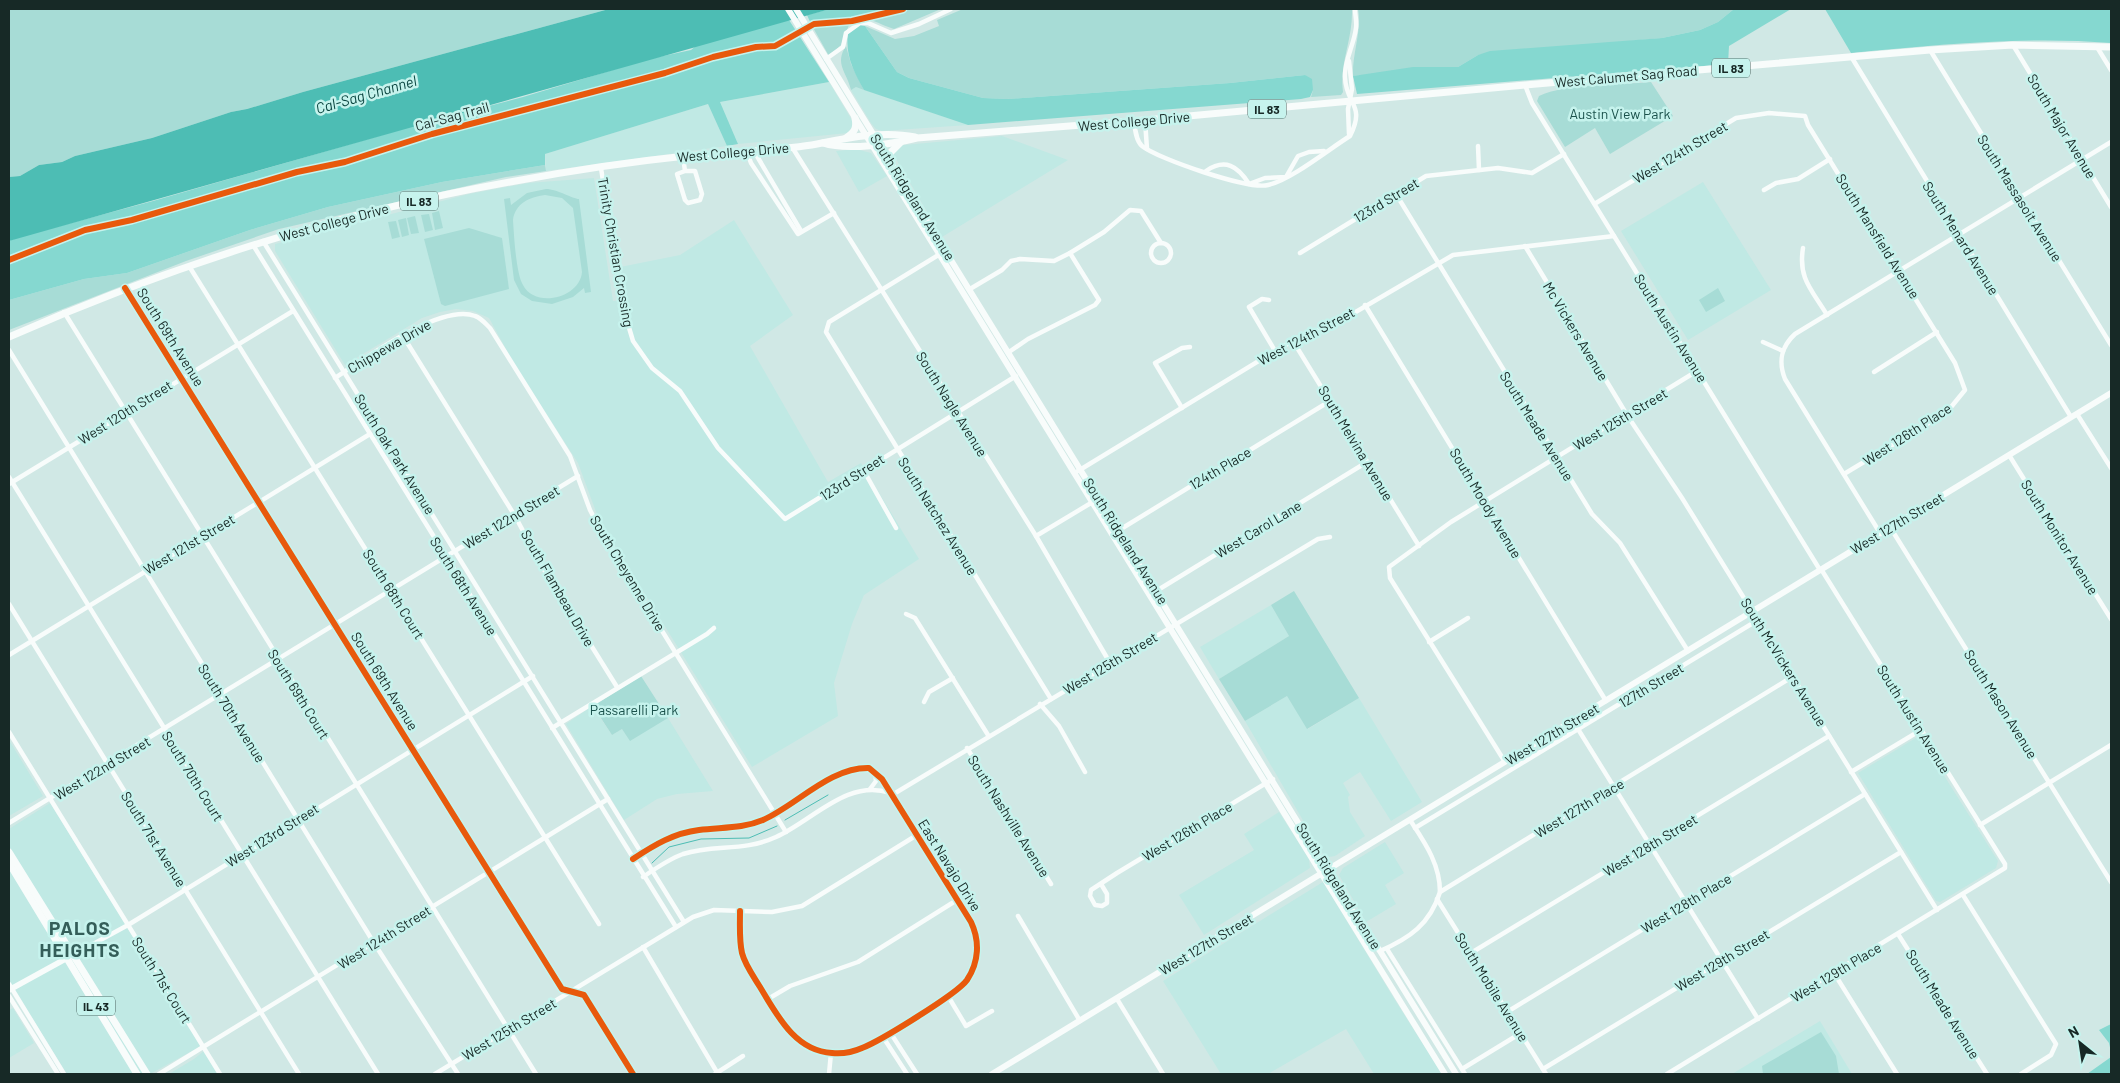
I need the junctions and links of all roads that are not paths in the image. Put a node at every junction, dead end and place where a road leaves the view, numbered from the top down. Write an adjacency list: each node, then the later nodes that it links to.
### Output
1 (788, 9): 5 (main road, South Ridgeland Avenue)
2 (796, 9): 5 (main road, South Ridgeland Avenue)
3 (951, 9): 11 (street)
4 (1355, 9): 14 (street)
5 (807, 33): 11 (main road, South Ridgeland Avenue)
6 (2013, 45): 7 (main road, West Calumet Sag Road / IL 83); 9 (main road, West Calumet Sag Road / IL 83); 36 (street, South Major Avenue)
7 (2097, 46): 8 (main road, West Calumet Sag Road / IL 83); 12 (street)
8 (2111, 47)
9 (1930, 50): 10 (main road, West Calumet Sag Road / IL 83); 46 (street, South Massasoit Avenue)
10 (1852, 58): 13 (main road, West Calumet Sag Road / IL 83); 53 (street, South Menard Avenue)
11 (824, 60): 16 (main road, South Ridgeland Avenue); 19 (main road, South Ridgeland Avenue)
12 (2111, 70)
13 (1525, 85): 14 (main road, West Calumet Sag Road / IL 83); 33 (street, South Austin Avenue)
14 (1351, 101): 17 (main road, West College Drive / IL 83); 20 (street); 20 (street)
15 (1769, 113): 35 (street, South Mansfield Avenue); 48 (street, West 124th Street)
16 (855, 118): 21 (main road, South Ridgeland Avenue); 22 (main road)
17 (1145, 120): 18 (main road, West College Drive / IL 83); 30 (street)
18 (1134, 121): 23 (main road, West College Drive / IL 83); 30 (street)
19 (874, 136): 21 (main road, West College Drive / IL 83); 23 (main road, West College Drive / IL 83); 27 (main road, South Ridgeland Avenue)
20 (1350, 136): 31 (street)
21 (866, 137): 22 (main road, West College Drive / IL 83); 27 (main road, South Ridgeland Avenue)
22 (846, 138): 26 (main road, West College Drive / IL 83)
23 (917, 138): 24 (main road, West College Drive / IL 83)
24 (902, 142): 27 (main road, West College Drive / IL 83); 37 (main road)
25 (2111, 142): 36 (street)
26 (823, 143): 27 (main road, West College Drive / IL 83); 29 (main road, West College Drive / IL 83)
27 (874, 144): 37 (main road, South Ridgeland Avenue); 63 (main road, South Ridgeland Avenue)
28 (1478, 146): 39 (street)
29 (792, 147): 32 (main road, West College Drive / IL 83); 51 (street, South Nagle Avenue)
30 (1147, 149): 41 (street)
31 (1326, 151): 42 (street); 42 (street)
32 (751, 152): 34 (main road, West College Drive / IL 83); 47 (street); 49 (street)
33 (1564, 154): 39 (street, 123rd Street); 48 (street, South Austin Avenue)
34 (683, 156): 38 (main road, West College Drive / IL 83); 40 (street)
35 (1830, 160): 44 (street); 66 (street, South Mansfield Avenue)
36 (2082, 160): 46 (street); 50 (street, South Major Avenue)
37 (889, 161): 60 (main road, South Ridgeland Avenue)
38 (601, 168): 55 (main road, West College Drive / IL 83); 122 (street, Trinity Christian Crossing)
39 (1480, 170): 45 (street, 123rd Street)
40 (686, 171): 40 (street)
41 (1206, 171): 43 (street); 43 (street)
42 (1286, 177): 43 (street)
43 (1249, 184)
44 (1764, 190)
45 (1396, 194): 62 (street, 123rd Street); 64 (street, South Meade Avenue)
46 (2019, 197): 53 (street); 82 (street, South Massasoit Avenue)
47 (784, 203): 49 (street); 52 (street)
48 (1596, 203): 54 (street, South Austin Avenue)
49 (778, 207): 52 (street)
50 (2111, 207)
51 (834, 213): 52 (street); 69 (street, South Nagle Avenue)
52 (801, 231)
53 (1958, 234): 66 (street); 102 (street, South Menard Avenue)
54 (1614, 236): 58 (street, West 124th Street); 88 (street, South Austin Avenue)
55 (263, 241): 57 (main road, West College Drive / IL 83); 89 (street, South Oak Park Avenue)
56 (1161, 243): 56 (street); 61 (street)
57 (253, 244): 65 (main road, West College Drive / IL 83); 72 (street, South 68th Avenue)
58 (1524, 246): 64 (street, West 124th Street); 101 (street, Mc Vickers Avenue)
59 (1803, 248): 75 (street)
60 (946, 250): 63 (street); 68 (main road, South Ridgeland Avenue)
61 (1070, 253): 68 (street); 87 (street)
62 (1300, 253)
63 (938, 255): 69 (street); 93 (main road, South Ridgeland Avenue)
64 (1437, 262): 71 (street, West 124th Street); 107 (street, South Meade Avenue)
65 (189, 264): 67 (main road, West College Drive / IL 83); 80 (street, South 68th Court)
66 (1899, 271): 75 (street); 76 (street, South Mansfield Avenue)
67 (125, 288): 73 (main road, West College Drive / IL 83); 92 (street, South 69th Avenue)
68 (970, 289): 87 (main road, South Ridgeland Avenue)
69 (881, 290): 100 (street, South Nagle Avenue); 105 (street, South Natchez Avenue)
70 (1269, 300): 85 (street)
71 (1365, 305): 79 (street, West 124th Street); 118 (street, South Moody Avenue)
72 (293, 311): 80 (street, West 120th Street); 94 (street, South 68th Avenue)
73 (64, 312): 78 (main road, West College Drive / IL 83); 99 (street, South 69th Court)
74 (473, 315): 77 (street, Chippewa Drive); 115 (street, South Cheyenne Drive)
75 (1827, 315): 86 (street)
76 (1937, 332): 91 (street); 95 (street, South Mansfield Avenue)
77 (403, 336): 89 (street, Chippewa Drive); 121 (street, South Flambeau Drive)
78 (9, 337)
79 (1293, 341): 85 (street, West 124th Street); 97 (street, South Melvina Avenue)
80 (238, 342): 92 (street, West 120th Street); 109 (street, South 68th Court)
81 (1763, 342): 86 (street)
82 (2111, 345)
83 (1190, 347): 98 (street)
84 (9, 350): 104 (street, South 70th Avenue)
85 (1275, 351): 98 (street, West 124th Street)
86 (1783, 351): 114 (street)
87 (1009, 352): 90 (main road, South Ridgeland Avenue)
88 (1698, 371): 101 (street, West 125th Street); 134 (street, South Austin Avenue)
89 (345, 372): 94 (street, Chippewa Drive); 132 (street, South Oak Park Avenue)
90 (1021, 372): 93 (street, 123rd Street); 111 (main road, South Ridgeland Avenue)
91 (1874, 372)
92 (182, 377): 99 (street, West 120th Street); 119 (street, South 69th Avenue)
93 (1014, 377): 100 (street, 123rd Street); 113 (main road, South Ridgeland Avenue)
94 (335, 378): 103 (street, South 68th Avenue)
95 (1965, 390): 114 (street, West 126th Place)
96 (2111, 393): 102 (main road, West 127th Street)
97 (1330, 401): 108 (street, South Melvina Avenue); 125 (street, 124th Place)
98 (1182, 408): 111 (street, West 124th Street)
99 (124, 412): 104 (street, West 120th Street); 128 (street, South 69th Court)
100 (956, 412): 105 (street, 123rd Street); 129 (street, South Nagle Avenue)
101 (1627, 415): 107 (street, West 125th Street); 141 (street, South McVickers Avenue)
102 (2074, 416): 106 (main road, West 127th Street); 110 (street, South Menard Avenue)
103 (370, 434): 109 (street, West 121st Street); 133 (street, South 68th Avenue)
104 (69, 447): 117 (street, West 120th Street); 135 (street, South 70th Avenue)
105 (896, 448): 112 (street, 123rd Street); 163 (street, South Natchez Avenue)
106 (2009, 455): 123 (main road, West 127th Street); 144 (street, South Monitor Avenue)
107 (1557, 458): 118 (street, West 125th Street); 152 (street, South Meade Avenue)
108 (1367, 462): 131 (street, South Melvina Avenue); 137 (street, West Carol Lane)
109 (315, 467): 119 (street, West 121st Street); 136 (street, South 68th Court)
110 (2111, 468)
111 (1082, 469): 113 (street, West 124th Street); 125 (main road, South Ridgeland Avenue)
112 (864, 472): 122 (street, 123rd Street); 124 (street)
113 (1073, 474): 120 (main road, South Ridgeland Avenue)
114 (1844, 474): 126 (street)
115 (578, 476): 121 (street, West 122nd Street); 153 (street, South Cheyenne Drive)
116 (9, 477): 117 (street, South 70th Court)
117 (10, 483): 140 (street, South 70th Court)
118 (1485, 501): 131 (street, West 125th Street); 164 (street, South Moody Avenue)
119 (258, 502): 128 (street, West 121st Street); 147 (street, South 69th Avenue)
120 (1092, 503): 127 (main road, South Ridgeland Avenue); 129 (street)
121 (515, 516): 132 (street, West 122nd Street); 161 (street, South Flambeau Drive)
122 (785, 519)
123 (1890, 527): 126 (main road, West 127th Street); 186 (street, South Mason Avenue)
124 (896, 528)
125 (1119, 530): 127 (street, 124th Place); 137 (main road, South Ridgeland Avenue)
126 (1880, 533): 134 (main road, West 127th Street)
127 (1111, 535): 138 (main road, South Ridgeland Avenue)
128 (202, 536): 135 (street, West 121st Street); 155 (street, South 69th Court)
129 (1036, 536): 156 (street, South Nagle Avenue)
130 (1330, 537): 146 (street, West 125th Street)
131 (1419, 546): 151 (street, West 125th Street)
132 (455, 552): 133 (street, West 122nd Street); 157 (street, South Oak Park Avenue)
133 (446, 557): 136 (street, West 122nd Street); 160 (street, South 68th Avenue)
134 (1820, 569): 141 (main road, West 127th Street); 173 (street, South Austin Avenue)
135 (144, 572): 140 (street, West 121st Street); 162 (street, South 70th Avenue)
136 (392, 591): 147 (street, West 122nd Street); 167 (street, South 68th Court)
137 (1156, 591): 138 (street, West Carol Lane); 146 (main road, South Ridgeland Avenue)
138 (1149, 596): 148 (main road, South Ridgeland Avenue)
139 (9, 604): 150 (street, South 71st Avenue)
140 (88, 606): 150 (street, West 121st Street); 172 (street, South 70th Court)
141 (1753, 612): 145 (street, South McVickers Avenue); 152 (main road, West 127th Street)
142 (906, 614): 159 (street)
143 (1468, 618): 151 (street)
144 (2111, 619)
145 (1758, 620): 158 (street, South McVickers Avenue); 171 (street, 127th Street)
146 (1176, 623): 148 (street, West 125th Street); 185 (main road, South Ridgeland Avenue)
147 (335, 626): 155 (street, West 122nd Street); 179 (street, South 69th Avenue)
148 (1168, 627): 156 (street, West 125th Street); 188 (main road, South Ridgeland Avenue)
149 (714, 628): 153 (street)
150 (31, 641): 154 (street, West 121st Street); 181 (street, South 71st Avenue)
151 (1429, 642): 180 (street)
152 (1688, 651): 164 (main road, West 127th Street)
153 (675, 652): 161 (street); 196 (street, South Cheyenne Drive)
154 (9, 654)
155 (279, 660): 162 (street, West 122nd Street); 187 (street, South 69th Court)
156 (1110, 663): 163 (street, West 125th Street)
157 (533, 676): 160 (street, West 123rd Street); 169 (street, South Oak Park Avenue)
158 (1792, 677): 176 (street, South McVickers Avenue); 189 (street, West 127th Place)
159 (953, 678): 165 (street); 175 (street)
160 (523, 682): 167 (street, West 123rd Street); 170 (street, South 68th Avenue)
161 (617, 687): 169 (street)
162 (221, 695): 172 (street, West 122nd Street); 197 (street, South 70th Avenue)
163 (1051, 699): 166 (street, West 125th Street)
164 (1606, 700): 168 (main road, West 127th Street)
165 (924, 702)
166 (1040, 704): 175 (street, West 125th Street); 183 (street)
167 (469, 714): 179 (street, West 123rd Street); 204 (street, South 68th Court)
168 (1573, 721): 171 (street); 180 (main road, West 127th Street)
169 (562, 722): 170 (street); 194 (street, South Oak Park Avenue)
170 (552, 728): 195 (street, South 68th Avenue)
171 (1578, 729): 189 (street); 201 (street, 127th Street)
172 (165, 730): 181 (street, West 122nd Street); 209 (street, South 70th Court)
173 (1921, 730): 184 (street); 200 (street, South Austin Avenue)
174 (9, 732): 193 (street, South 71st Court)
175 (988, 735): 178 (street, West 125th Street)
176 (1829, 736): 184 (street, South McVickers Avenue); 205 (street, West 128th Street)
177 (2111, 746): 186 (street)
178 (967, 748): 191 (street, West 125th Street); 219 (street, South Nashville Avenue)
179 (412, 749): 187 (street, West 123rd Street); 215 (street, South 69th Avenue)
180 (1505, 762): 198 (main road, West 127th Street)
181 (108, 764): 193 (street, West 122nd Street); 221 (street, South 71st Avenue)
182 (874, 770): 190 (street); 191 (street, East Navajo Drive); 196 (street)
183 (1085, 772)
184 (1851, 772): 192 (street, South McVickers Avenue)
185 (1273, 779): 188 (street, West 126th Place); 214 (main road, South Ridgeland Avenue)
186 (2050, 783): 200 (street); 218 (street, South Mason Avenue)
187 (355, 784): 197 (street, West 123rd Street); 227 (street, South 69th Court)
188 (1265, 784): 216 (main road, South Ridgeland Avenue); 220 (street, West 126th Place)
189 (1615, 787): 205 (street); 222 (street, West 127th Place)
190 (870, 789): 191 (street); 202 (street)
191 (891, 794): 203 (street, East Navajo Drive)
192 (1865, 794): 208 (street, South McVickers Avenue); 226 (street, West 128th Place)
193 (50, 799): 199 (street, West 122nd Street); 233 (street, South 71st Court)
194 (608, 799): 195 (street, West 124th Street); 207 (street, South Oak Park Avenue)
195 (600, 804): 204 (street, West 124th Street); 210 (street, South 68th Avenue)
196 (776, 814): 202 (street, South Cheyenne Drive); 207 (street)
197 (298, 818): 209 (street, West 123rd Street); 236 (street, South 70th Avenue)
198 (1410, 820): 201 (street); 214 (main road, West 127th Street)
199 (9, 823)
200 (1980, 826): 212 (street, South Austin Avenue)
201 (1415, 828): 222 (street)
202 (786, 832): 213 (street)
203 (917, 835): 225 (street, East Navajo Drive); 229 (street, West 125th Street)
204 (546, 837): 215 (street, West 124th Street); 232 (street, South 68th Court)
205 (1650, 845): 226 (street); 239 (street, West 128th Street)
206 (9, 852): 240 (main road, IL 43)
207 (642, 852): 210 (street); 213 (street, South Oak Park Avenue)
208 (1902, 852): 228 (street, South McVickers Avenue); 241 (street, West 129th Street)
209 (241, 853): 221 (street, West 123rd Street); 243 (street, South 70th Court)
210 (632, 859): 217 (street, South 68th Avenue)
211 (9, 863): 240 (main road, IL 43)
212 (2006, 868): 223 (street, West 129th Place)
213 (653, 870): 217 (street); 231 (street, South Oak Park Avenue)
214 (1328, 870): 216 (main road, West 127th Street); 238 (main road, South Ridgeland Avenue)
215 (488, 873): 227 (street, West 124th Street); 245 (street, South 69th Avenue)
216 (1321, 874): 249 (main road, West 127th Street); 284 (main road, South Ridgeland Avenue)
217 (644, 877): 234 (street, South 68th Avenue)
218 (2111, 882)
219 (1051, 884)
220 (1101, 884): 220 (street)
221 (185, 890): 233 (street, West 123rd Street); 251 (street, South 71st Avenue)
222 (1440, 892): 224 (street)
223 (1964, 895): 228 (street, West 129th Place); 291 (street)
224 (1438, 899): 238 (street); 239 (street, South Mobile Avenue)
225 (957, 900): 247 (street, East Navajo Drive); 248 (street)
226 (1686, 903): 241 (street); 252 (street, West 128th Place)
227 (431, 907): 236 (street, West 124th Street); 256 (street, South 69th Court)
228 (1938, 910): 235 (street, West 129th Place)
229 (740, 911): 231 (street, West 125th Street); 248 (street)
230 (1018, 916): 254 (street)
231 (684, 922): 234 (street, West 125th Street)
232 (599, 924)
233 (128, 925): 240 (street, West 123rd Street); 260 (street, South 71st Court)
234 (676, 927): 237 (street, West 125th Street)
235 (1898, 934): 242 (street, West 129th Place); 290 (street, South Meade Avenue)
236 (374, 943): 243 (street, West 124th Street); 263 (street, South 70th Avenue)
237 (643, 947): 245 (street, West 125th Street); 278 (street)
238 (1384, 950): 264 (street); 285 (main road, South Ridgeland Avenue)
239 (1471, 953): 252 (street, South Mobile Avenue)
240 (70, 956): 244 (street, West 123rd Street); 268 (main road, IL 43); 269 (main road, IL 43)
241 (1722, 960): 253 (street); 265 (street, West 129th Street)
242 (1834, 974): 253 (street, West 129th Place); 289 (street)
243 (318, 977): 251 (street, West 124th Street); 273 (street, South 70th Court)
244 (10, 988): 255 (street)
245 (570, 992): 256 (street, West 125th Street); 277 (street, South 69th Avenue)
246 (9, 996): 255 (street)
247 (948, 996): 250 (street); 257 (street, East Navajo Drive)
248 (768, 999): 261 (street)
249 (1116, 999): 254 (main road, West 127th Street); 283 (street)
250 (992, 1011)
251 (261, 1012): 260 (street, West 124th Street); 272 (street, South 71st Avenue)
252 (1507, 1012): 258 (street, South Mobile Avenue)
253 (1758, 1019): 288 (street, West 129th Place)
254 (1080, 1021): 282 (main road, West 127th Street)
255 (33, 1029): 266 (street); 267 (street)
256 (509, 1029): 263 (street, West 125th Street); 276 (street, South 69th Court)
257 (890, 1032): 259 (street, East Navajo Drive); 281 (street)
258 (1520, 1033): 264 (street); 265 (street, South Mobile Avenue)
259 (884, 1036): 261 (street, East Navajo Drive); 280 (street)
260 (204, 1047): 270 (street, West 124th Street); 271 (street, South 71st Court)
261 (831, 1053): 279 (street)
262 (743, 1056): 278 (street)
263 (452, 1064): 274 (street, West 125th Street); 275 (street, South 70th Avenue)
264 (1462, 1068): 286 (street)
265 (1543, 1069): 287 (street, South Mobile Avenue)
266 (58, 1074)
267 (64, 1074)
268 (137, 1074)
269 (147, 1074)
270 (159, 1074)
271 (220, 1074)
272 (299, 1074)
273 (378, 1074)
274 (435, 1074)
275 (458, 1074)
276 (536, 1074)
277 (633, 1074)
278 (716, 1074)
279 (829, 1074)
280 (907, 1074)
281 (917, 1074)
282 (992, 1074)
283 (1163, 1074)
284 (1445, 1074)
285 (1456, 1074)
286 (1465, 1074)
287 (1546, 1074)
288 (1667, 1074)
289 (1897, 1074)
290 (1987, 1074)
291 (2021, 1074)

